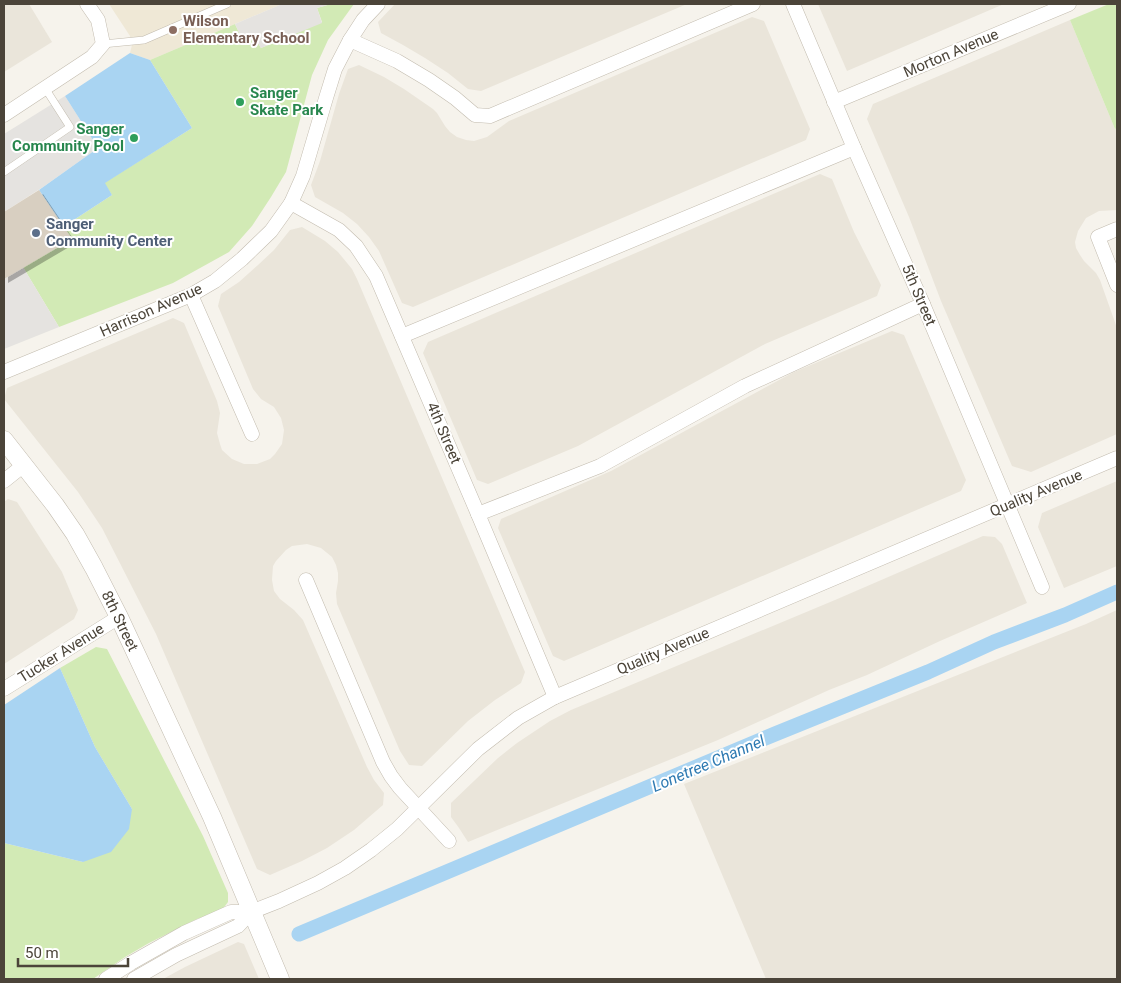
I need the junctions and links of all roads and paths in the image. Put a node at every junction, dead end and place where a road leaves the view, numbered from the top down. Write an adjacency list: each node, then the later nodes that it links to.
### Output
1 (87, 4): 8 (street)
2 (227, 4): 8 (lane)
3 (378, 4): 7 (street, Harrison Avenue)
4 (753, 4): 7 (street)
5 (793, 4): 10 (street, 5th Street)
6 (1068, 4): 10 (street, Morton Avenue)
7 (350, 40): 14 (street, Harrison Avenue)
8 (103, 44): 9 (street)
9 (45, 88): 11 (street); 13 (lane)
10 (834, 102): 12 (street, 5th Street)
11 (4, 115)
12 (854, 148): 18 (street, 5th Street); 19 (street)
13 (4, 172)
14 (291, 203): 17 (street, Harrison Avenue); 19 (street, 4th Street)
15 (1117, 229): 16 (street)
16 (1117, 284)
17 (191, 295): 20 (street, Harrison Avenue); 21 (street)
18 (923, 304): 26 (street, 5th Street); 27 (street)
19 (402, 336): 27 (street, 4th Street)
20 (4, 372)
21 (252, 434)
22 (4, 440): 24 (street, 8th Street)
23 (1117, 458): 26 (street, Quality Avenue)
24 (24, 465): 25 (street); 30 (street, 8th Street)
25 (4, 481)
26 (1008, 505): 29 (street, 5th Street); 32 (street, Quality Avenue)
27 (478, 514): 32 (street, 4th Street)
28 (306, 580): 33 (street)
29 (1042, 587)
30 (119, 617): 31 (street, Tucker Avenue); 35 (street, 8th Street)
31 (4, 689)
32 (555, 697): 33 (street, Quality Avenue)
33 (418, 808): 34 (street); 35 (street, Quality Avenue)
34 (449, 841)
35 (251, 912): 36 (street, Quality Avenue); 37 (street, Quality Avenue); 38 (street, 8th Street)
36 (106, 979)
37 (134, 979)
38 (280, 979)

